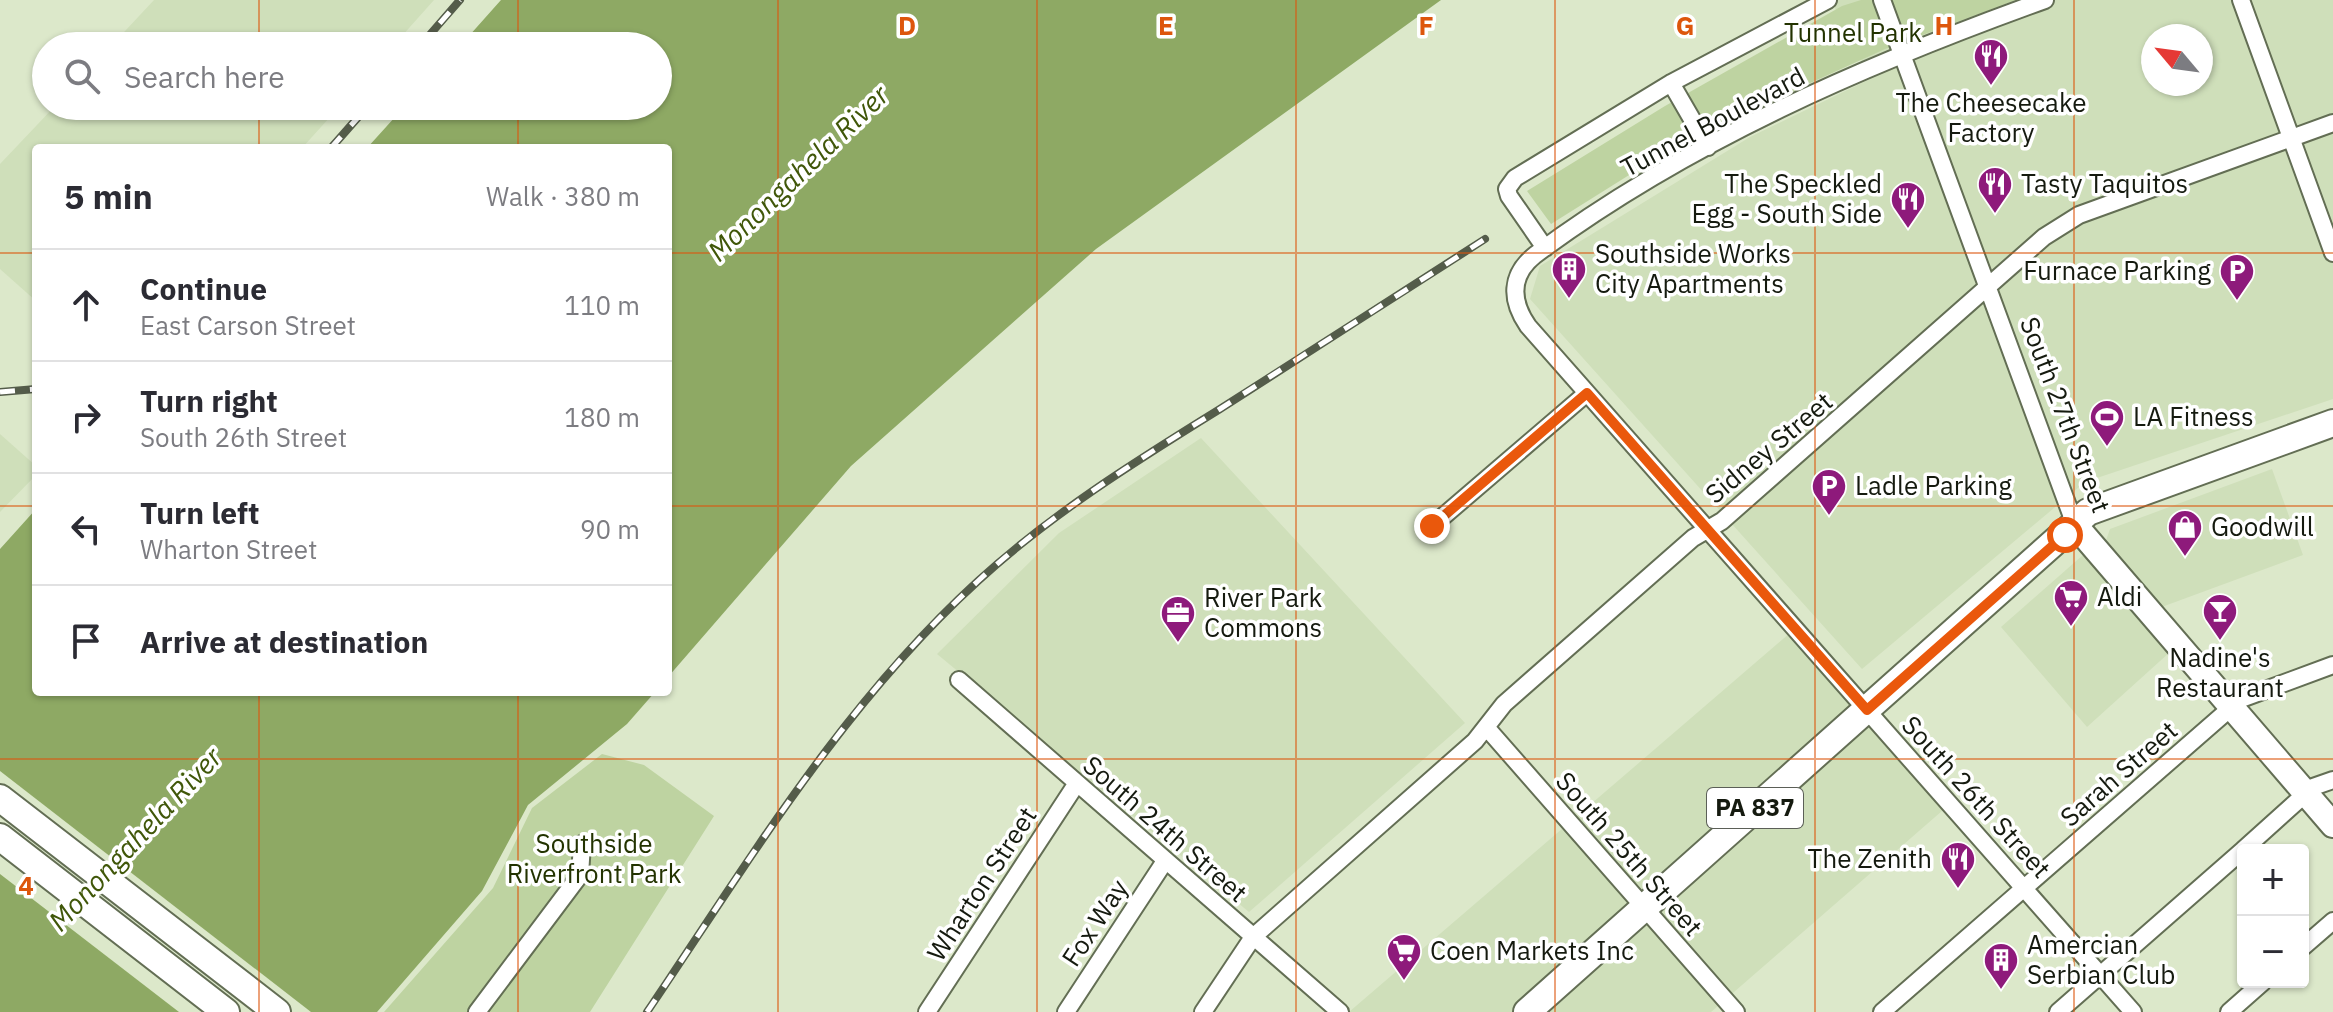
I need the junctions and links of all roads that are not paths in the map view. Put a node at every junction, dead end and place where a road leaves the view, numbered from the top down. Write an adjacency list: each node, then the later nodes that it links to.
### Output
1 (1828, 0): 6 (street)
2 (1882, 0): 5 (street, South 27th Street)
3 (2045, 0): 5 (street, Tunnel Boulevard)
4 (2241, 0): 8 (street)
5 (1901, 53): 9 (street, Tunnel Boulevard); 12 (street, South 27th Street)
6 (1671, 83): 9 (street); 10 (street)
7 (2333, 123): 8 (street, Sidney Street)
8 (2291, 138): 11 (street); 12 (street, Sidney Street)
9 (1708, 147): 10 (street, Tunnel Boulevard)
10 (1545, 248): 13 (street, South 26th Street)
11 (2333, 253)
12 (1987, 289): 15 (street, South 27th Street); 17 (street, Sidney Street)
13 (1587, 393): 16 (street); 17 (street, South 26th Street)
14 (2333, 423): 15 (main road, PA 837)
15 (2075, 525): 20 (street, South 27th Street); 21 (main road, PA 837)
16 (1432, 526)
17 (1708, 530): 21 (street, South 26th Street); 22 (street, Sidney Street)
18 (2333, 665): 20 (street, Sarah Street)
19 (959, 680): 24 (street, South 24th Street)
20 (2230, 708): 25 (street, South 27th Street); 33 (street, Sarah Street)
21 (1867, 710): 33 (street, South 26th Street); 34 (main road, PA 837)
22 (1486, 727): 34 (street, South 25th Street); 36 (street, Sidney Street)
23 (2333, 780): 25 (street)
24 (1077, 783): 32 (street, South 24th Street); 43 (street, Wharton Street)
25 (2306, 794): 27 (street, South 27th Street); 30 (street)
26 (0, 798): 41 (main road)
27 (2333, 825)
28 (0, 837): 40 (main road)
29 (582, 844): 42 (street)
30 (2250, 844)
31 (2237, 855): 38 (street)
32 (1165, 861): 36 (street, South 24th Street); 44 (street, Fox Way)
33 (2024, 888): 38 (street, South 26th Street); 49 (street, Sarah Street)
34 (1644, 907): 47 (main road, PA 837); 48 (street, South 25th Street)
35 (2333, 921): 37 (street)
36 (1253, 937): 45 (street, Sidney Street); 46 (street, South 24th Street)
37 (2309, 942)
38 (2101, 975): 50 (street); 51 (street, South 26th Street)
39 (2256, 988): 52 (street)
40 (226, 1012)
41 (277, 1012)
42 (477, 1012)
43 (927, 1012)
44 (1066, 1012)
45 (1203, 1012)
46 (1340, 1012)
47 (1527, 1012)
48 (1736, 1012)
49 (1882, 1012)
50 (2058, 1012)
51 (2133, 1012)
52 (2229, 1012)

